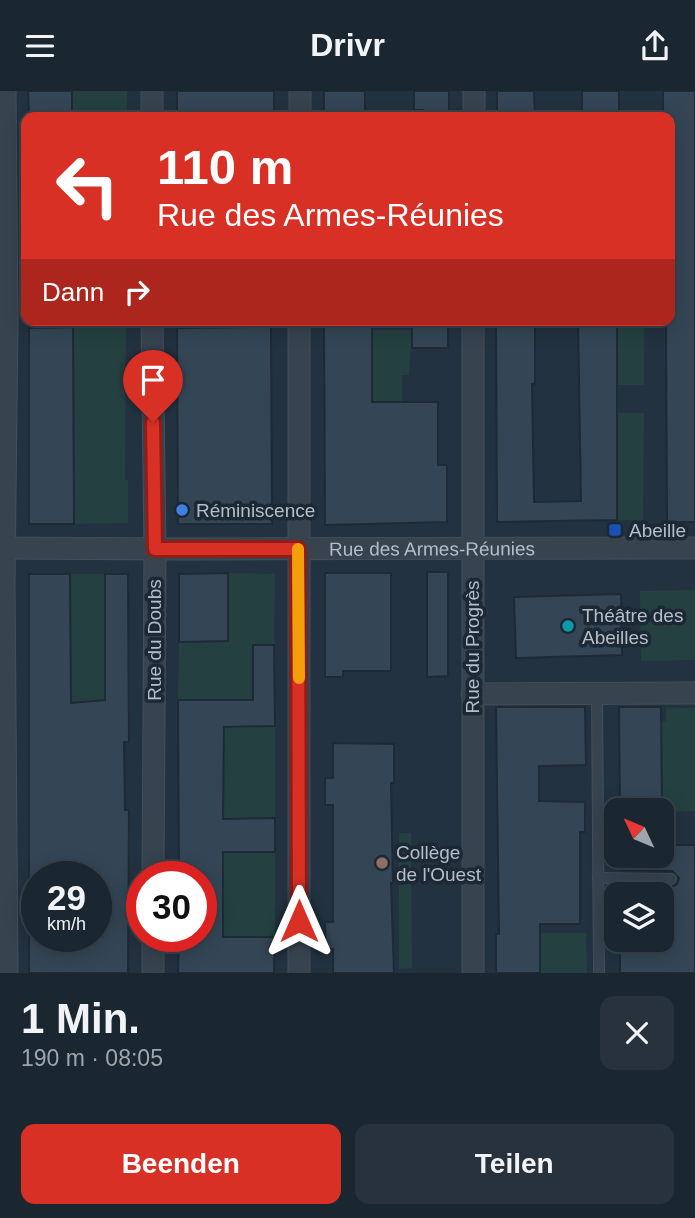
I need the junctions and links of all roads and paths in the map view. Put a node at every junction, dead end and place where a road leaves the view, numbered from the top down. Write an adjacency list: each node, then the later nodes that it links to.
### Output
1 (5, 91): 11 (street)
2 (152, 91): 5 (street)
3 (300, 91): 6 (street)
4 (474, 91): 7 (street)
5 (152, 112)
6 (300, 112)
7 (474, 112)
8 (152, 326): 14 (street, Rue du Doubs)
9 (299, 326): 15 (street)
10 (473, 326): 12 (street, Rue du Progrès)
11 (2, 548): 14 (street, Rue des Armes-Réunies); 23 (street)
12 (473, 548): 13 (street, Rue des Armes-Réunies); 15 (street, Rue des Armes-Réunies); 17 (street, Rue du Progrès)
13 (695, 548)
14 (155, 549): 15 (street, Rue des Armes-Réunies); 19 (street, Rue du Doubs)
15 (298, 549): 25 (street)
16 (695, 693): 18 (street)
17 (472, 694): 18 (street); 26 (street, Rue du Progrès)
18 (597, 694): 20 (lane)
19 (153, 861)
20 (598, 878): 21 (lane); 27 (lane)
21 (671, 879)
22 (153, 952): 24 (street)
23 (8, 973)
24 (153, 973)
25 (299, 973)
26 (473, 973)
27 (599, 973)

